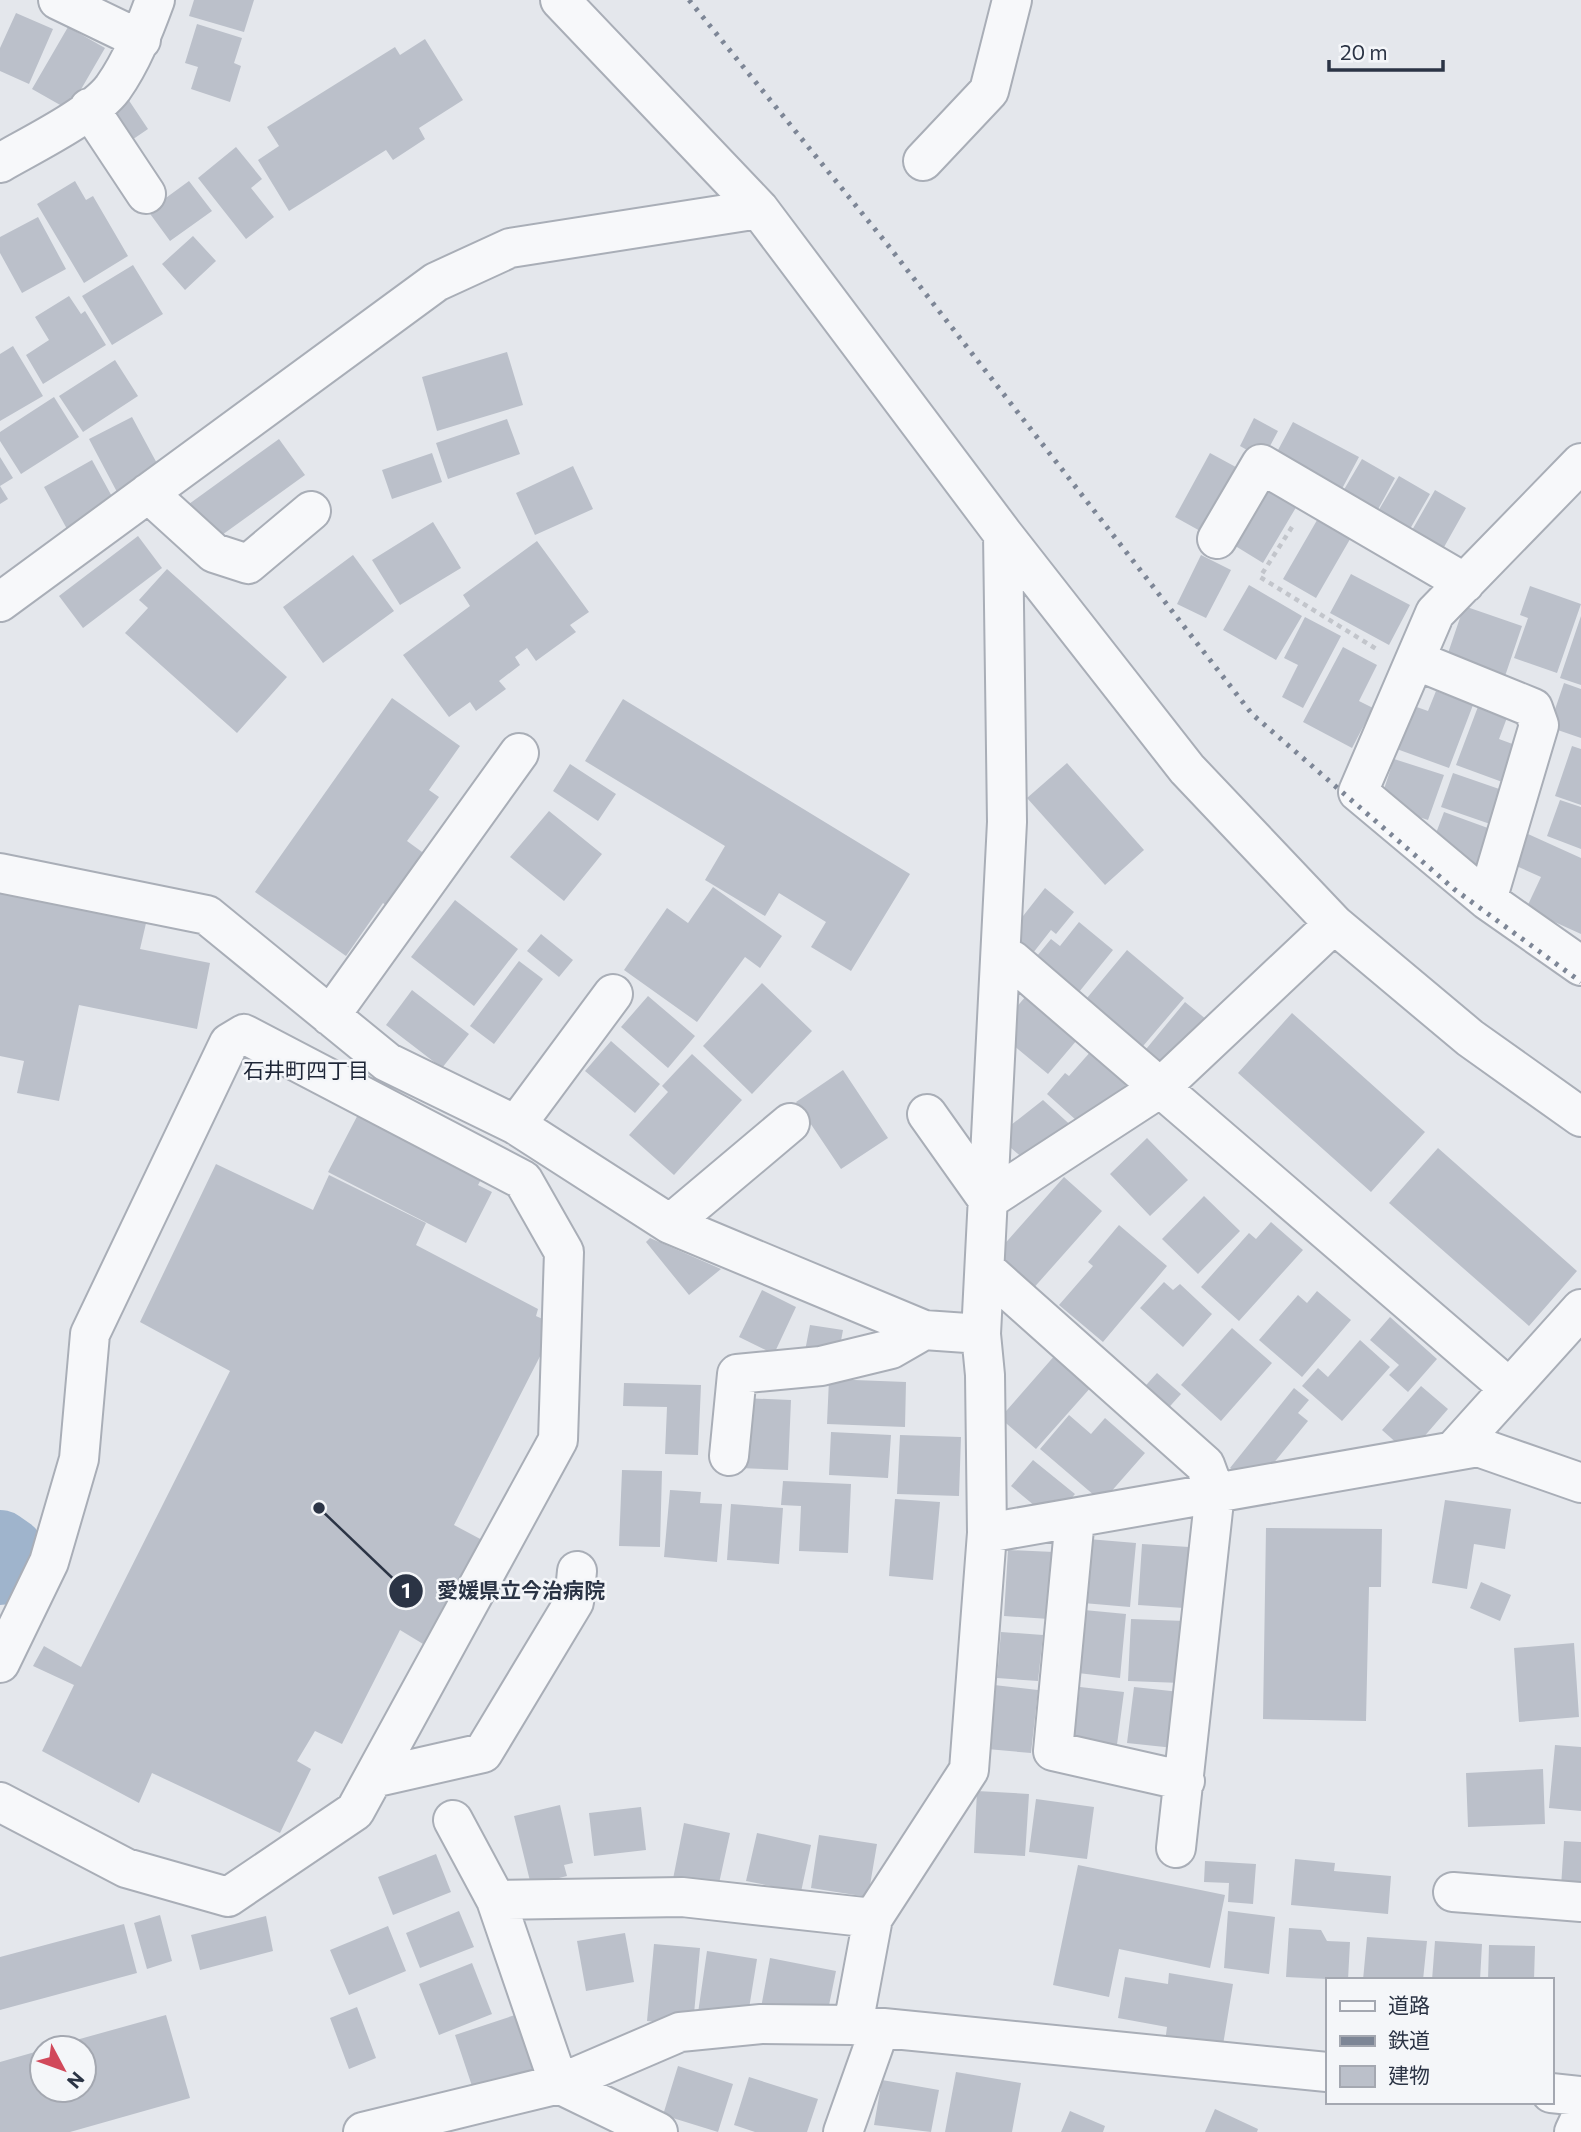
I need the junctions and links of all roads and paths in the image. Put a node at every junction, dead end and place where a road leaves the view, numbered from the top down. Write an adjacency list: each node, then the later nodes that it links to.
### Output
1 (58, 0): 5 (street)
2 (155, 0): 5 (street)
3 (560, 0): 10 (street)
4 (1012, 0): 7 (street)
5 (141, 40): 6 (street)
6 (89, 108): 8 (street); 9 (street)
7 (923, 161)
8 (0, 163)
9 (146, 194)
10 (759, 209): 12 (street); 15 (street)
11 (1581, 463): 17 (street)
12 (148, 494): 14 (street); 18 (street)
13 (1313, 494): 16 (street); 17 (street); 19 (path)
14 (311, 511)
15 (1003, 534): 23 (street); 33 (street)
16 (1217, 539)
17 (1465, 583): 19 (street)
18 (0, 601)
19 (1412, 665): 22 (street); 22 (street)
20 (519, 753): 27 (street)
21 (0, 873): 27 (street)
22 (1487, 900): 25 (street)
23 (1334, 923): 28 (street); 30 (street)
24 (1012, 960): 28 (street)
25 (1581, 966)
26 (613, 994): 32 (street)
27 (330, 1016): 32 (street)
28 (1160, 1088): 33 (street); 39 (street)
29 (927, 1114): 33 (street)
30 (1581, 1117)
31 (790, 1122): 34 (street)
32 (516, 1125): 34 (street)
33 (988, 1200): 35 (street)
34 (670, 1224): 37 (street)
35 (985, 1269): 38 (street); 43 (street)
36 (1581, 1309): 39 (street)
37 (924, 1330): 38 (street); 41 (street)
38 (981, 1334): 45 (street)
39 (1509, 1388): 40 (street)
40 (1454, 1450): 42 (street); 43 (street)
41 (729, 1455)
42 (1581, 1483)
43 (1215, 1492): 44 (street); 49 (street)
44 (1075, 1518): 45 (street); 49 (street)
45 (987, 1533): 56 (street)
46 (577, 1571): 48 (street)
47 (0, 1663): 48 (street)
48 (373, 1778): 50 (street)
49 (1185, 1781): 52 (street)
50 (0, 1802)
51 (453, 1820): 54 (street)
52 (1176, 1848)
53 (1453, 1892): 55 (street)
54 (496, 1900): 56 (street); 59 (street)
55 (1581, 1902)
56 (873, 1918): 57 (street)
57 (867, 2027): 58 (street); 59 (street); 65 (street)
58 (1326, 2071)
59 (559, 2084): 63 (street); 64 (street)
60 (1553, 2093): 61 (street)
61 (1581, 2096)
62 (1581, 2118): 66 (street)
63 (363, 2132)
64 (658, 2132)
65 (843, 2132)
66 (1574, 2132)

